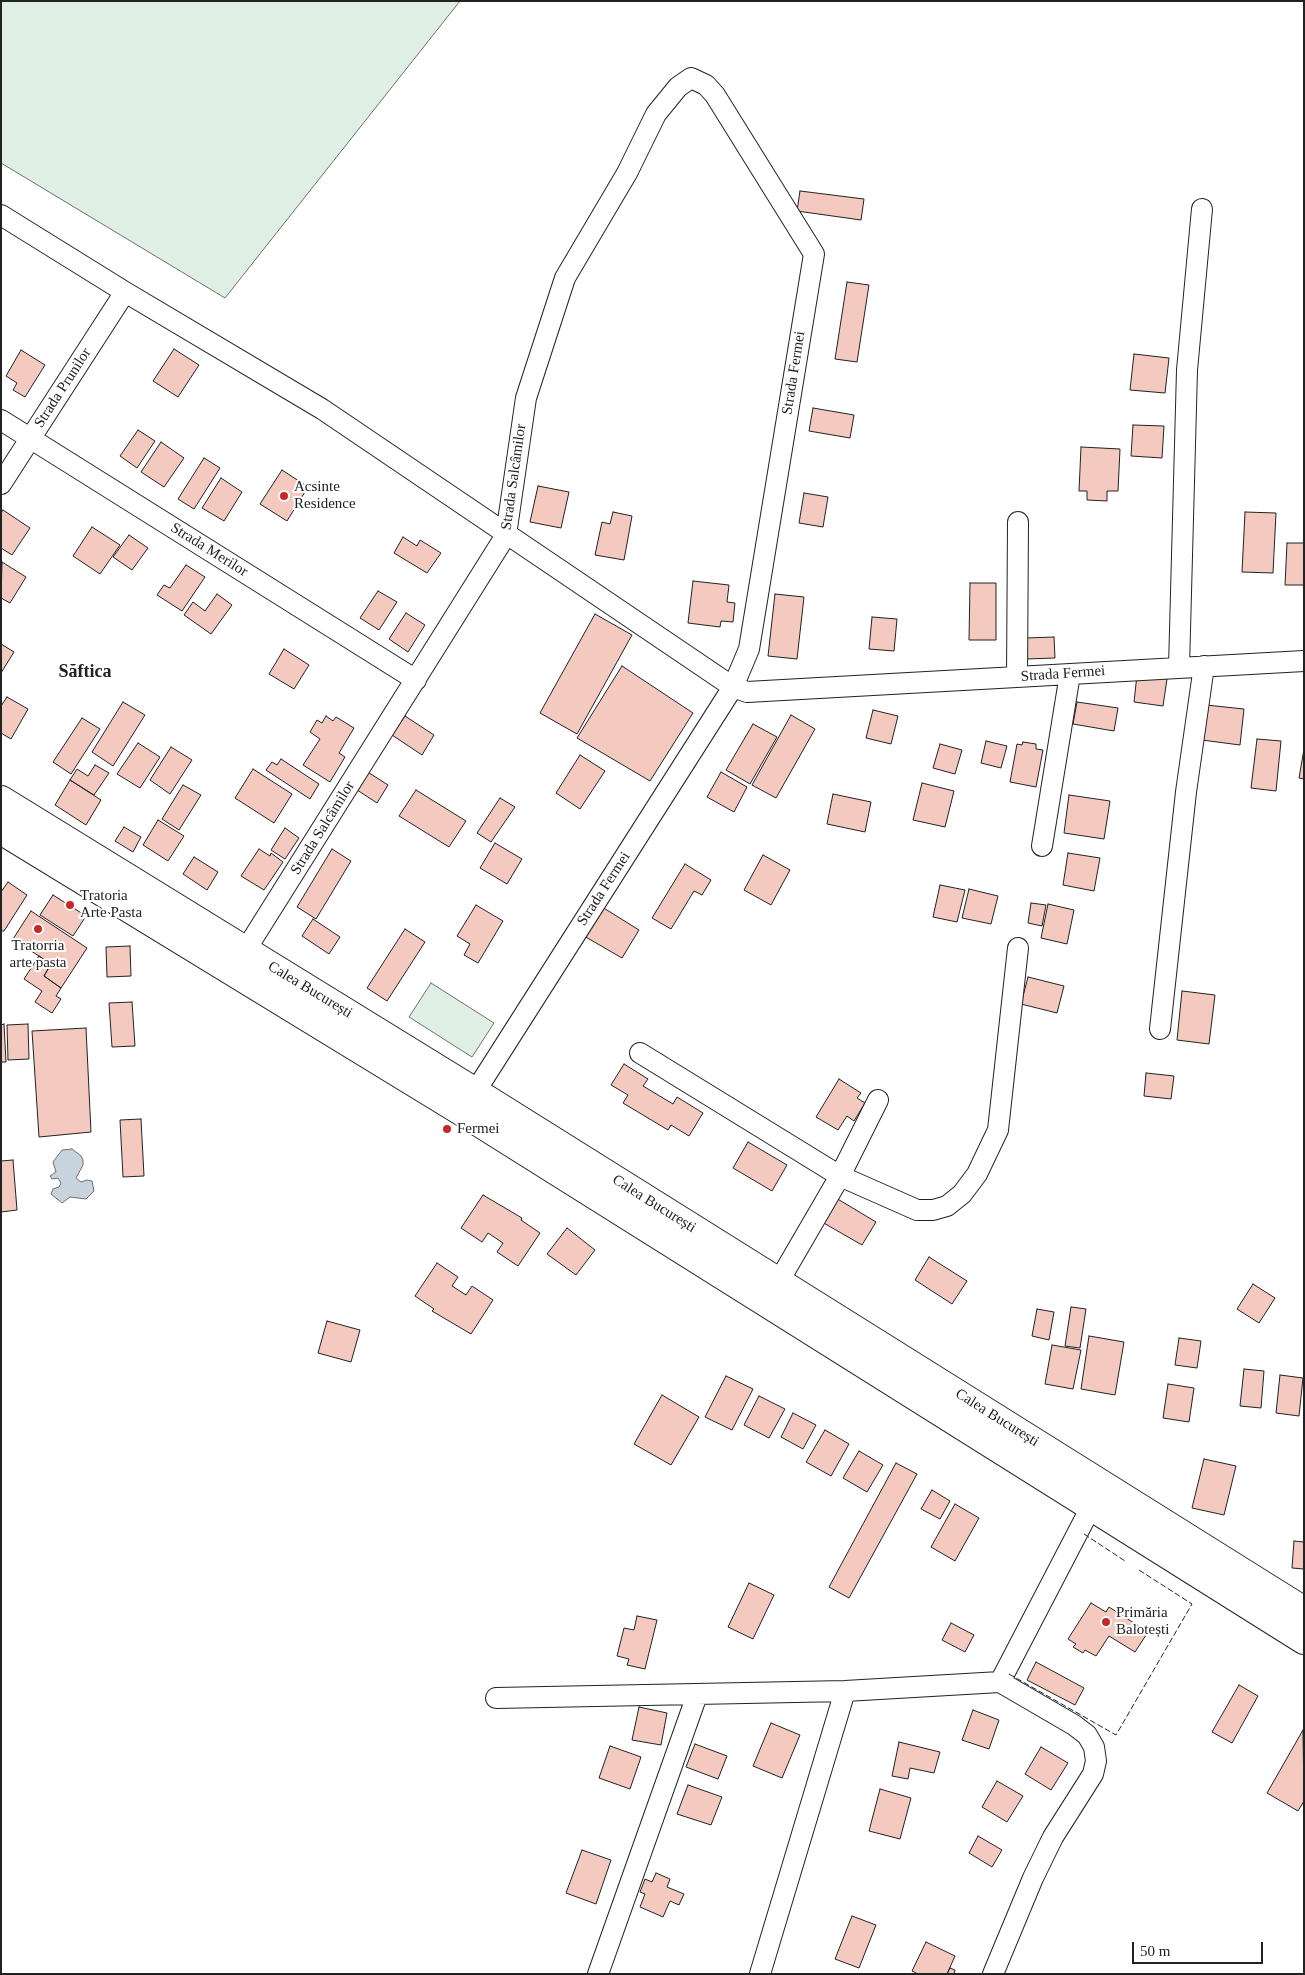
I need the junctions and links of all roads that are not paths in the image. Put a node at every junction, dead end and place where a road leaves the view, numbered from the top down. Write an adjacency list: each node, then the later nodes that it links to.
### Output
1 (706, 85): 9 (street, Strada Salcâmilor); 16 (street, Strada Fermei)
2 (1202, 209): 12 (street)
3 (1, 215): 4 (street)
4 (125, 292): 6 (street, Strada Prunilor); 9 (street)
5 (1, 420): 6 (street, Strada Merilor)
6 (31, 438): 7 (street, Strada Prunilor); 15 (street, Strada Merilor)
7 (1, 484)
8 (1018, 522): 14 (street)
9 (506, 535): 15 (street, Strada Salcâmilor); 16 (street)
10 (1304, 661): 11 (street, Strada Fermei)
11 (1204, 666): 12 (street, Strada Fermei); 22 (street)
12 (1179, 667): 13 (street, Strada Fermei)
13 (1070, 674): 14 (street, Strada Fermei); 19 (street)
14 (1017, 677): 16 (street, Strada Fermei)
15 (416, 680): 21 (street, Strada Salcâmilor)
16 (734, 686): 24 (street, Strada Fermei)
17 (1, 800): 21 (highway, Calea București)
18 (1, 830): 28 (highway, Calea București)
19 (1042, 846)
20 (1018, 948): 26 (street)
21 (245, 951): 24 (highway, Calea București)
22 (1160, 1029)
23 (640, 1053): 26 (street)
24 (475, 1092): 27 (highway, Calea București)
25 (878, 1100): 26 (street)
26 (840, 1176): 27 (street)
27 (779, 1281): 29 (highway, Calea București)
28 (1091, 1507): 30 (highway, Calea București); 31 (street)
29 (1304, 1611)
30 (1304, 1640)
31 (1000, 1682): 32 (street); 37 (street)
32 (845, 1691): 33 (street); 36 (street)
33 (697, 1695): 34 (street); 35 (street)
34 (496, 1698)
35 (598, 1974)
36 (760, 1974)
37 (993, 1974)

